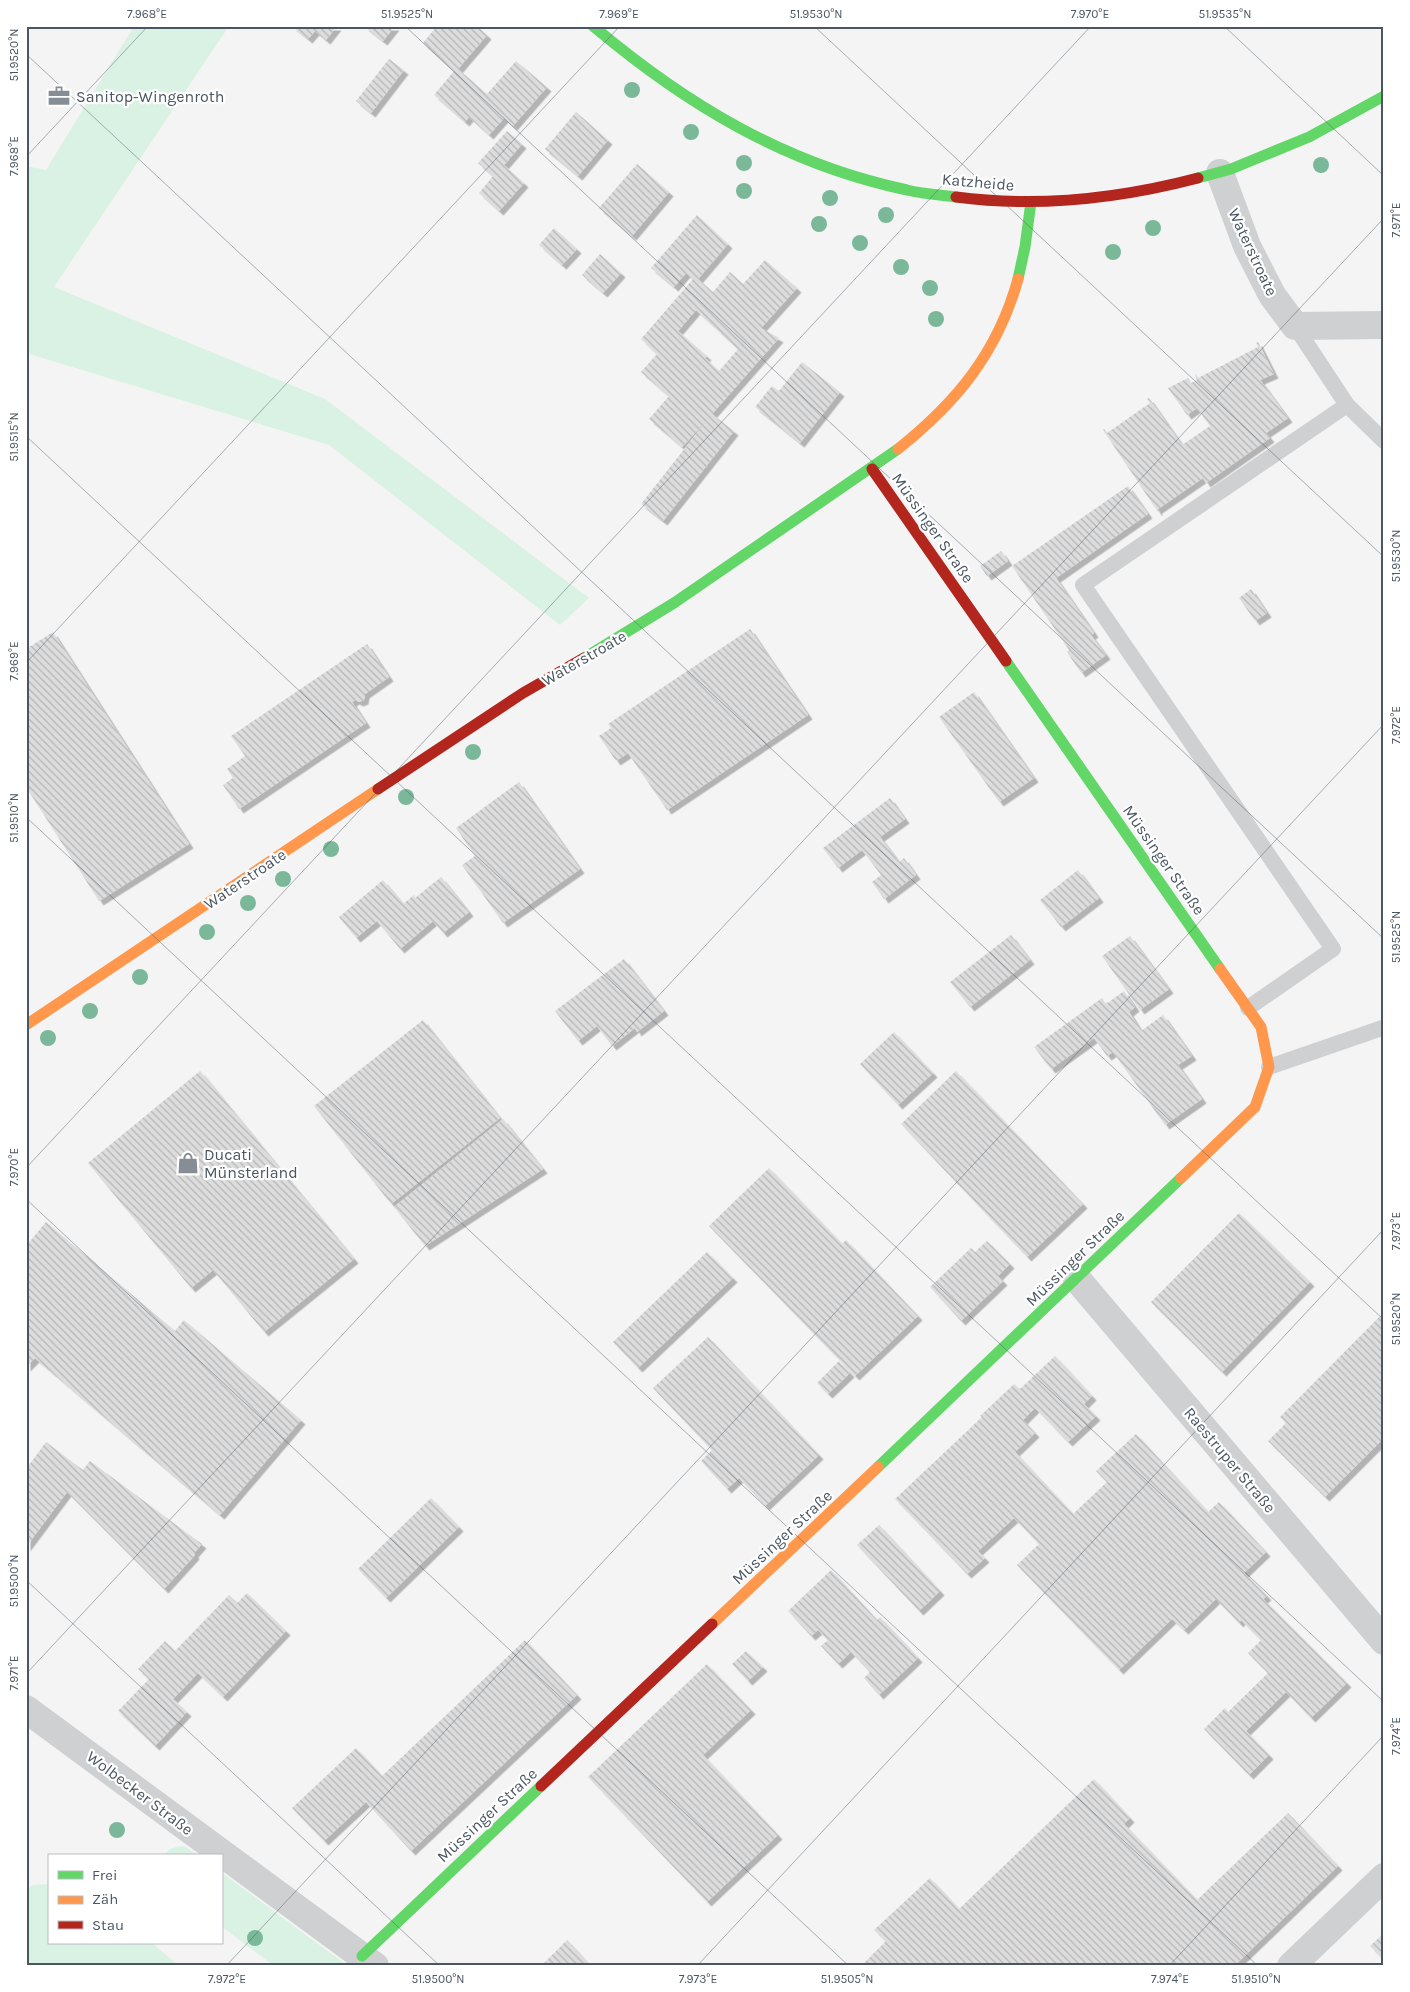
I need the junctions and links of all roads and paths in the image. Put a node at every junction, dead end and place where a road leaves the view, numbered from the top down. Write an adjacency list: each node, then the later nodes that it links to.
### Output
1 (593, 26): 4 (street, Katzheide)
2 (1384, 96): 3 (street, Katzheide)
3 (1220, 173): 4 (street, Katzheide); 6 (street, Waterstroate)
4 (1031, 202): 9 (street, Waterstroate)
5 (1384, 325): 6 (street)
6 (1295, 326): 7 (lane)
7 (1347, 405): 8 (lane); 10 (lane)
8 (1384, 441)
9 (872, 469): 10 (street, Müssinger Straße); 11 (street, Waterstroate)
10 (1248, 1008): 13 (street, Müssinger Straße)
11 (26, 1025)
12 (1384, 1030): 13 (lane)
13 (1269, 1067): 14 (street, Müssinger Straße)
14 (1077, 1279): 15 (street, Raestruper Straße); 18 (street, Müssinger Straße)
15 (1384, 1641)
16 (26, 1709): 18 (street, Wolbecker Straße)
17 (1384, 1876): 19 (street)
18 (368, 1961)
19 (1291, 1966)

